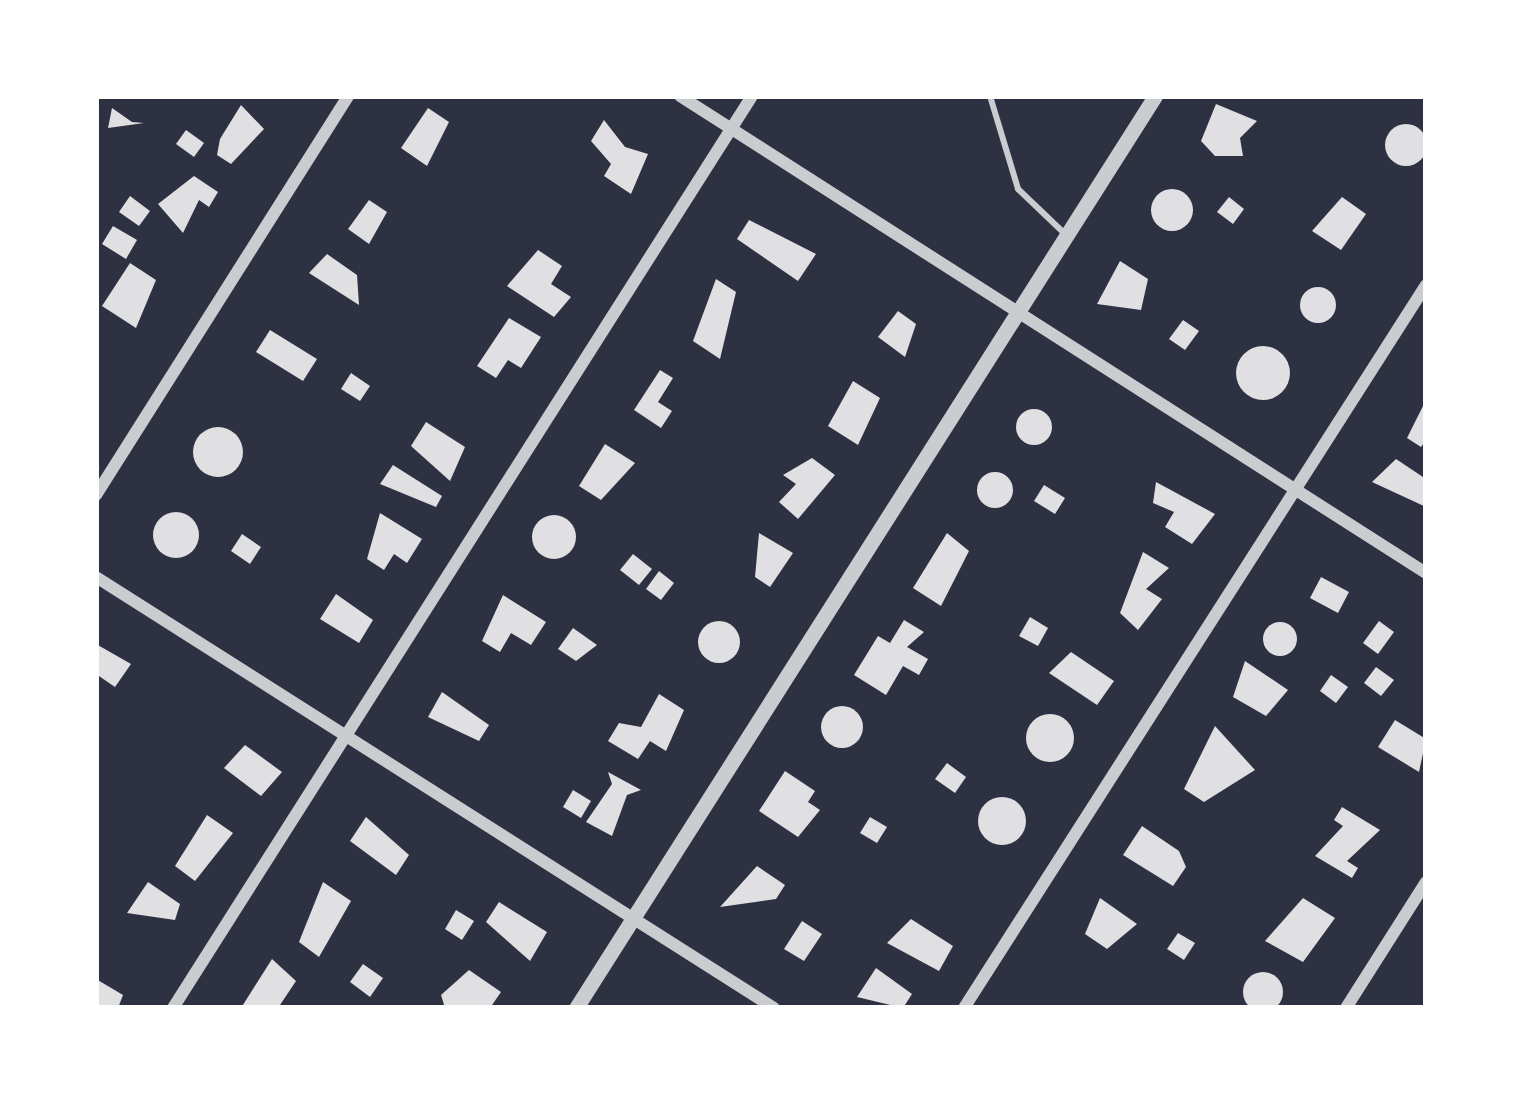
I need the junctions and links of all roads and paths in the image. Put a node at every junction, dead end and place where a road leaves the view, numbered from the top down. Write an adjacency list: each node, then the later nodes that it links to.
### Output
1 (348, 96): 11 (street)
2 (680, 96): 6 (street)
3 (752, 96): 6 (street)
4 (990, 96): 7 (lane)
5 (1155, 96): 7 (street)
6 (731, 128): 9 (street); 14 (street)
7 (1067, 235): 9 (street)
8 (1426, 285): 10 (street)
9 (1018, 312): 10 (street); 16 (street)
10 (1296, 486): 12 (street); 20 (street)
11 (96, 495)
12 (1426, 573)
13 (96, 578): 14 (street)
14 (342, 736): 16 (street); 17 (street)
15 (1426, 882): 21 (street)
16 (632, 920): 18 (street); 19 (street)
17 (173, 1008)
18 (576, 1008)
19 (774, 1008)
20 (964, 1008)
21 (1346, 1008)

